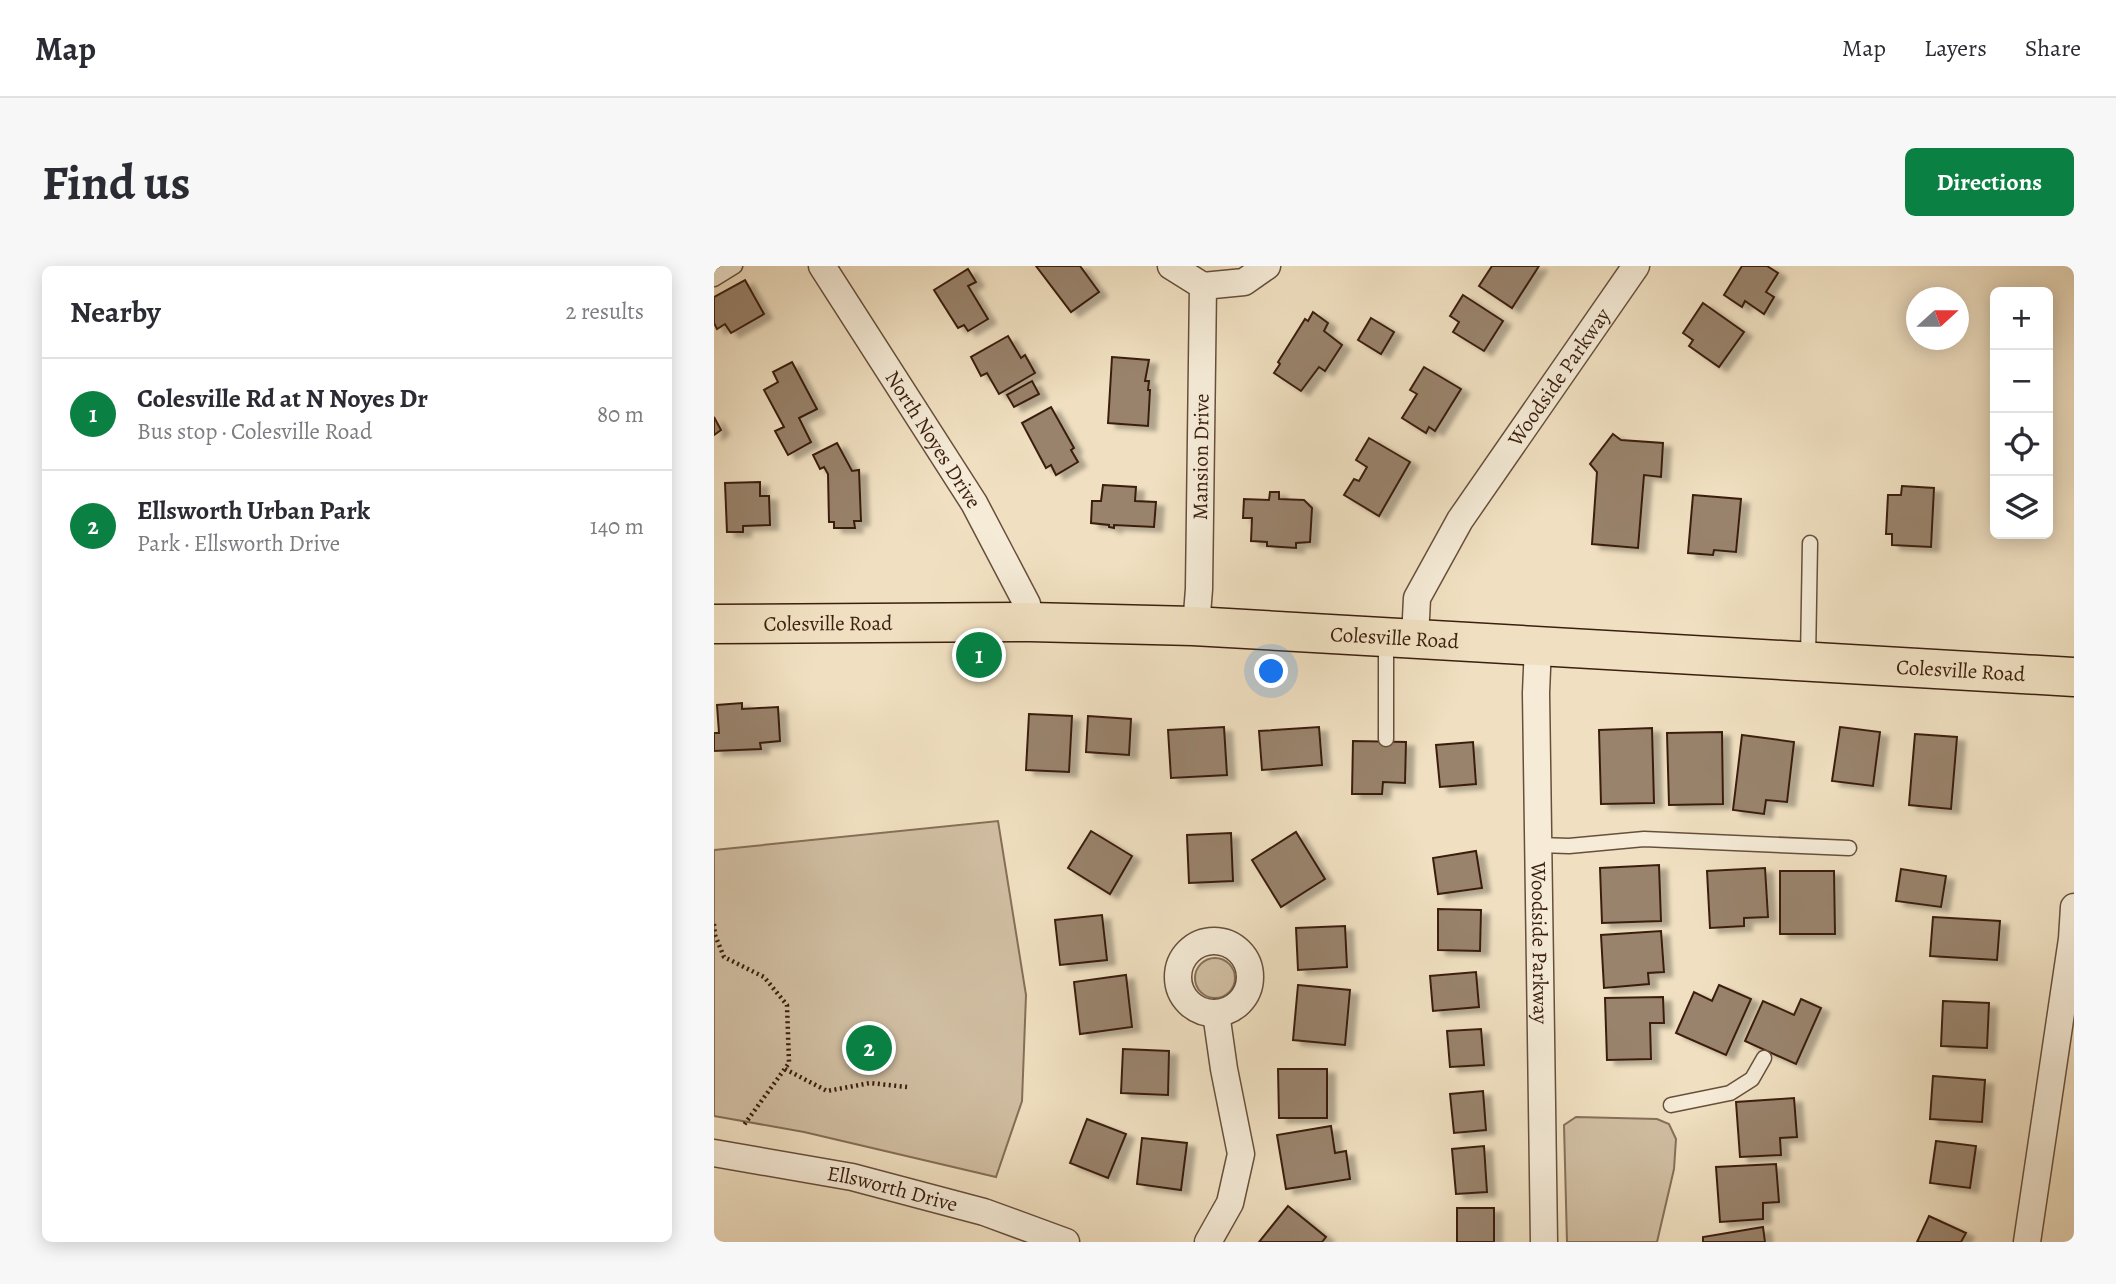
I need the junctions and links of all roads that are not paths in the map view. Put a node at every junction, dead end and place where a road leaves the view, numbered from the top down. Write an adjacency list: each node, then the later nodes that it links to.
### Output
1 (736, 266): 6 (lane)
2 (822, 266): 9 (street, North Noyes Drive)
3 (1171, 266): 7 (street)
4 (1267, 266): 7 (street)
5 (1636, 266): 12 (street, Woodside Parkway)
6 (714, 279)
7 (1203, 286): 11 (street, Mansion Drive)
8 (1810, 543): 14 (lane)
9 (1030, 622): 10 (highway, Colesville Road); 11 (highway, Colesville Road)
10 (714, 624)
11 (1193, 626): 12 (highway, Colesville Road)
12 (1401, 637): 13 (highway, Colesville Road); 16 (lane)
13 (1538, 645): 14 (highway, Colesville Road); 17 (street, Woodside Parkway)
14 (1808, 661): 15 (highway, Colesville Road)
15 (2074, 677)
16 (1386, 739)
17 (1539, 845): 18 (lane); 28 (street, Woodside Parkway)
18 (1849, 848)
19 (2074, 907): 20 (street)
20 (2073, 942): 23 (street)
21 (1216, 1013): 27 (street)
22 (1764, 1058): 24 (lane)
23 (2063, 1069): 29 (street)
24 (1671, 1105)
25 (717, 1162): 26 (street, Ellsworth Drive)
26 (1066, 1242)
27 (1208, 1242)
28 (1544, 1242)
29 (2027, 1242)

